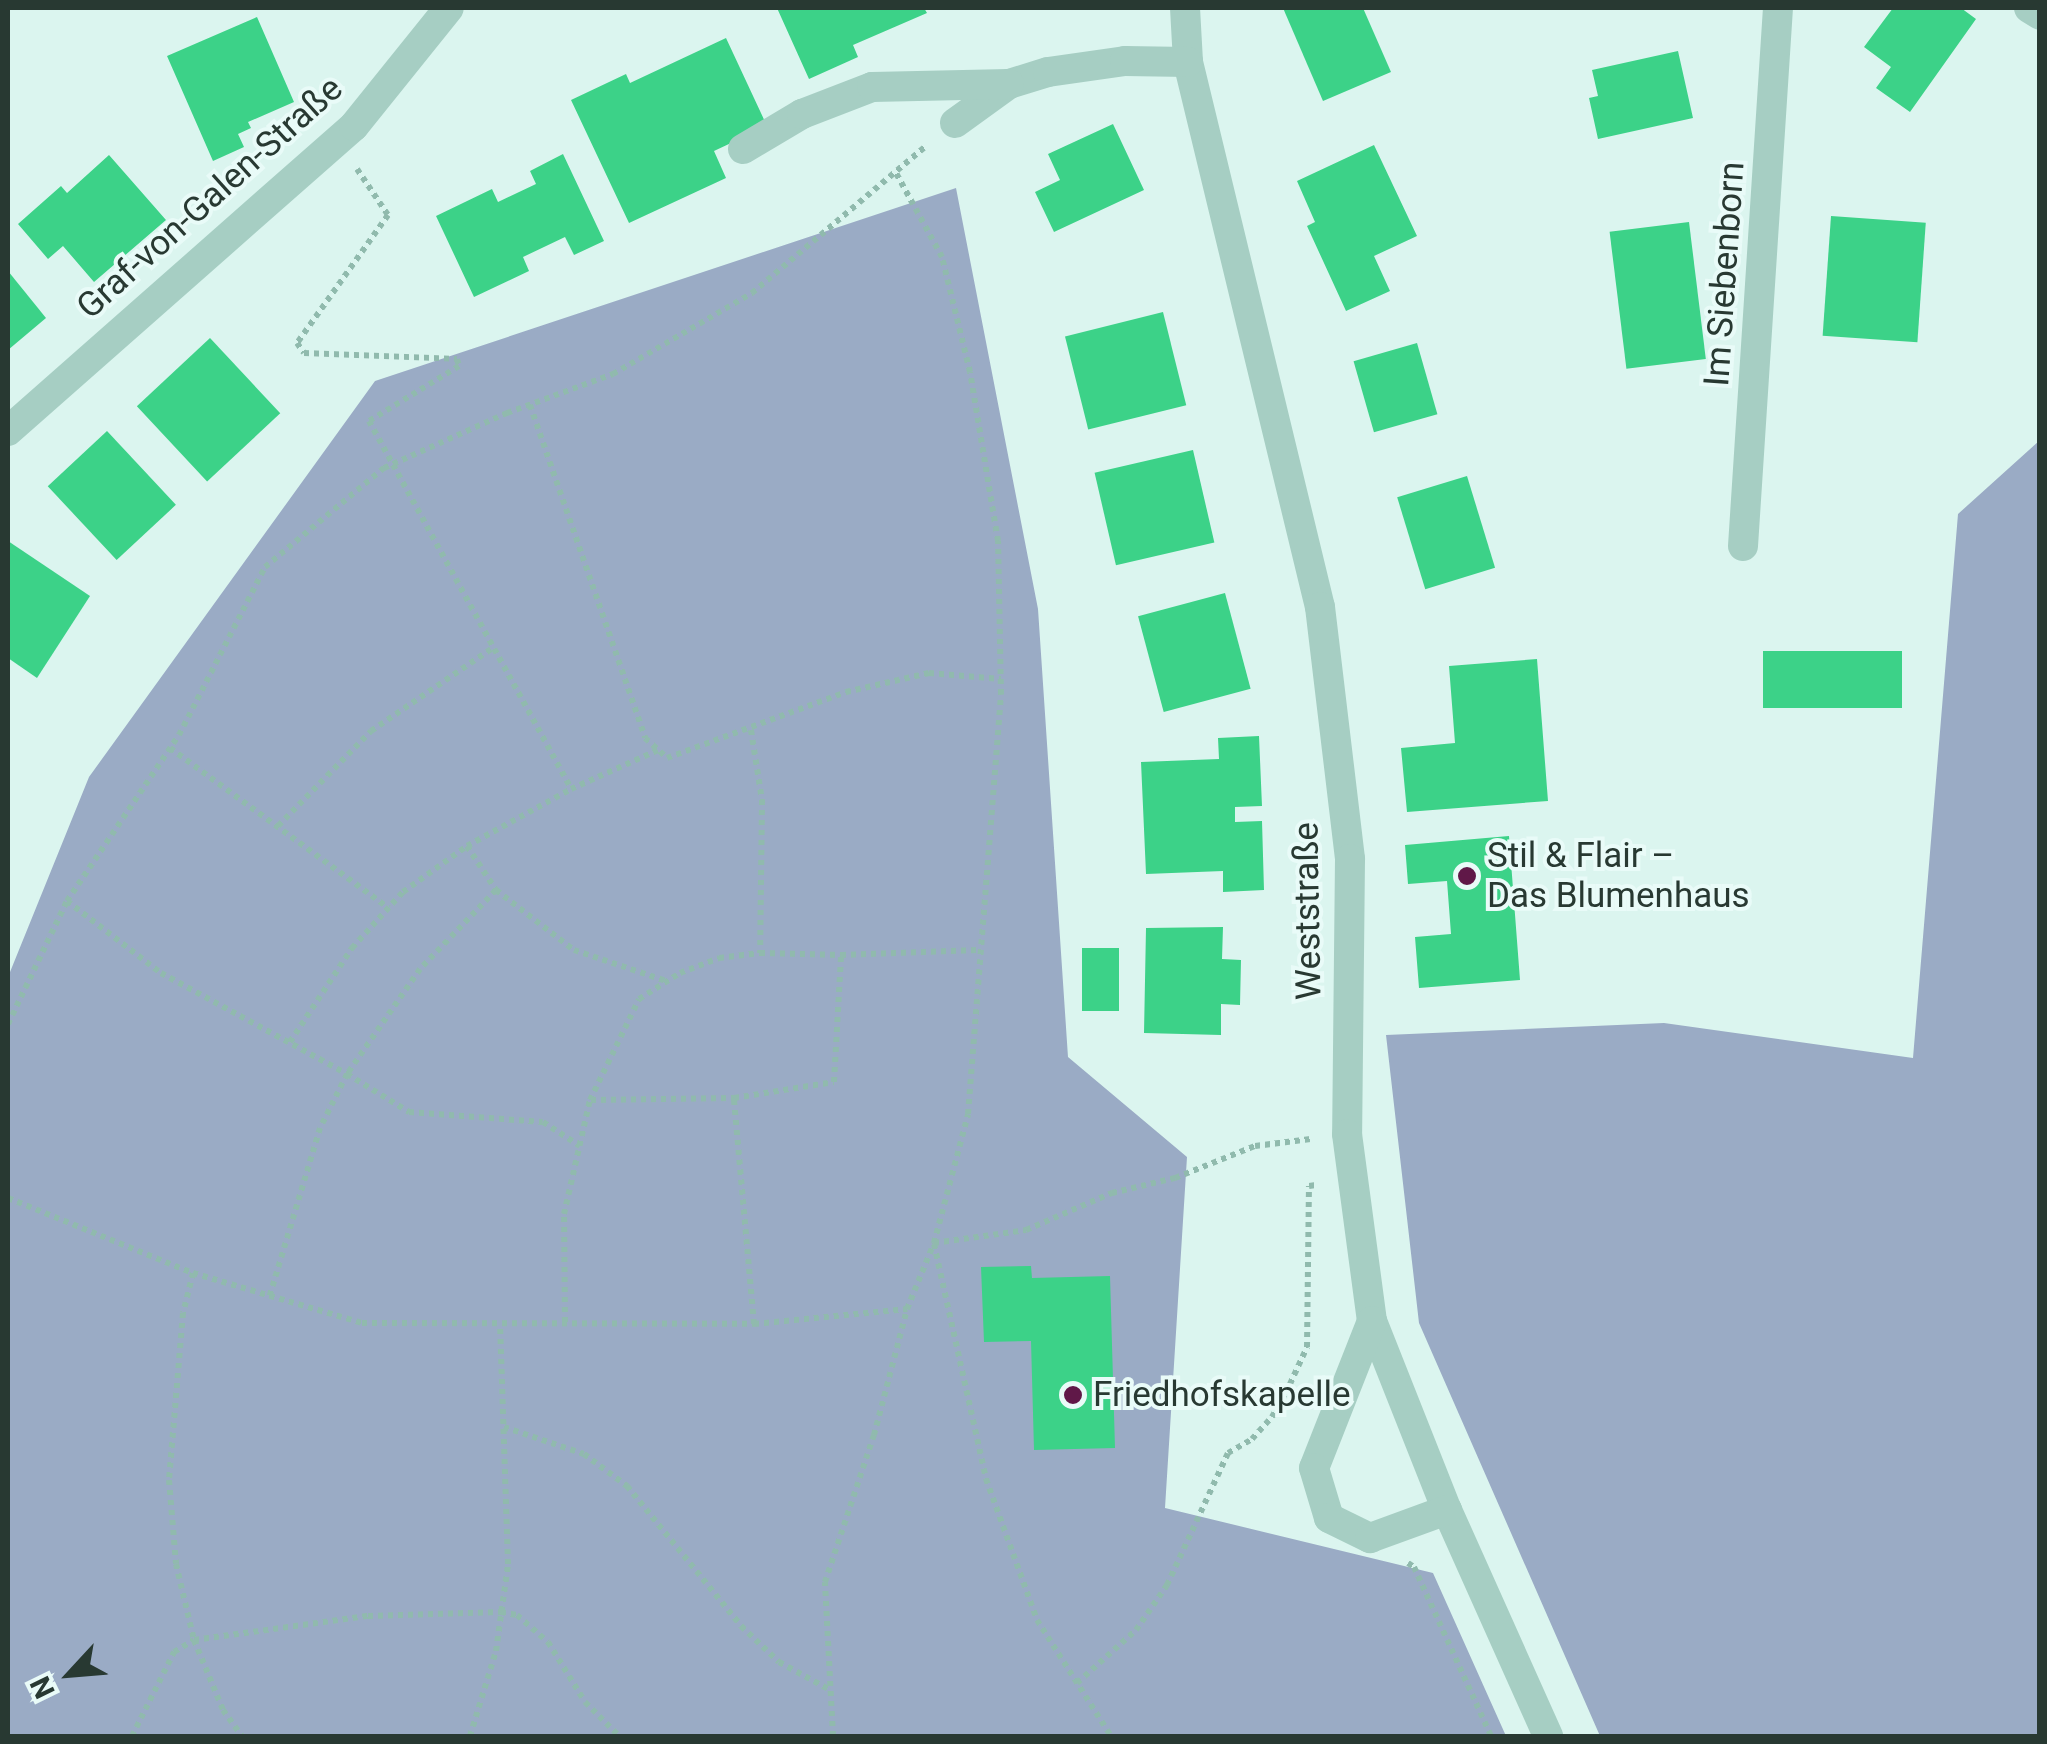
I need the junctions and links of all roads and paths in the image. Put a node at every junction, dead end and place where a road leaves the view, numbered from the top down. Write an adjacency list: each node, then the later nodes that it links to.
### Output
1 (449, 8): 9 (street, Graf-von-Galen-Straße)
2 (1185, 8): 6 (street, Weststraße)
3 (1778, 8): 15 (street, Im Siebenborn)
4 (2029, 8): 5 (street)
5 (2040, 15)
6 (1188, 62): 7 (street); 36 (street, Weststraße)
7 (1009, 84): 8 (street); 10 (street)
8 (955, 123): 11 (path)
9 (337, 140): 13 (street, Graf-von-Galen-Straße); 14 (path)
10 (743, 149)
11 (894, 171): 12 (path); 17 (path)
12 (530, 405): 14 (path); 20 (path)
13 (8, 431)
14 (394, 464): 16 (path); 19 (path)
15 (1743, 546)
16 (492, 649): 21 (path); 22 (path)
17 (1001, 679): 18 (path); 27 (path)
18 (751, 730): 20 (path); 28 (path)
19 (170, 748): 22 (path); 25 (path)
20 (658, 750): 21 (path)
21 (571, 788): 23 (path)
22 (278, 826): 26 (path)
23 (467, 846): 24 (path); 26 (path)
24 (496, 890): 30 (path); 33 (path)
25 (67, 901): 31 (path); 32 (path)
26 (390, 908): 32 (path)
27 (978, 950): 29 (path); 40 (path)
28 (760, 953): 29 (path); 30 (path)
29 (841, 955): 34 (path)
30 (667, 981): 35 (path)
31 (8, 1024)
32 (290, 1042): 33 (path)
33 (347, 1074): 37 (path); 42 (path)
34 (734, 1098): 35 (path); 46 (path)
35 (590, 1100): 37 (path)
36 (1348, 1134): 38 (street, Weststraße); 40 (path)
37 (580, 1146): 45 (path)
38 (1353, 1177): 44 (street, Weststraße); 53 (path)
39 (8, 1198): 41 (path)
40 (934, 1243): 43 (path); 53 (path)
41 (193, 1273): 42 (path); 52 (path)
42 (269, 1298): 47 (path)
43 (907, 1309): 46 (path); 54 (path)
44 (1372, 1321): 49 (street, Weststraße); 49 (street)
45 (564, 1322): 46 (path); 47 (path)
46 (754, 1324)
47 (500, 1325): 48 (path)
48 (504, 1428): 51 (path); 54 (path)
49 (1447, 1510): 62 (street, Weststraße)
50 (1402, 1558): 61 (path)
51 (501, 1612): 52 (path); 57 (path); 58 (path)
52 (194, 1640): 55 (path); 56 (path)
53 (1077, 1683): 60 (path)
54 (831, 1690): 59 (path)
55 (132, 1736)
56 (242, 1736)
57 (470, 1736)
58 (619, 1736)
59 (833, 1736)
60 (1111, 1736)
61 (1491, 1736)
62 (1548, 1736)

